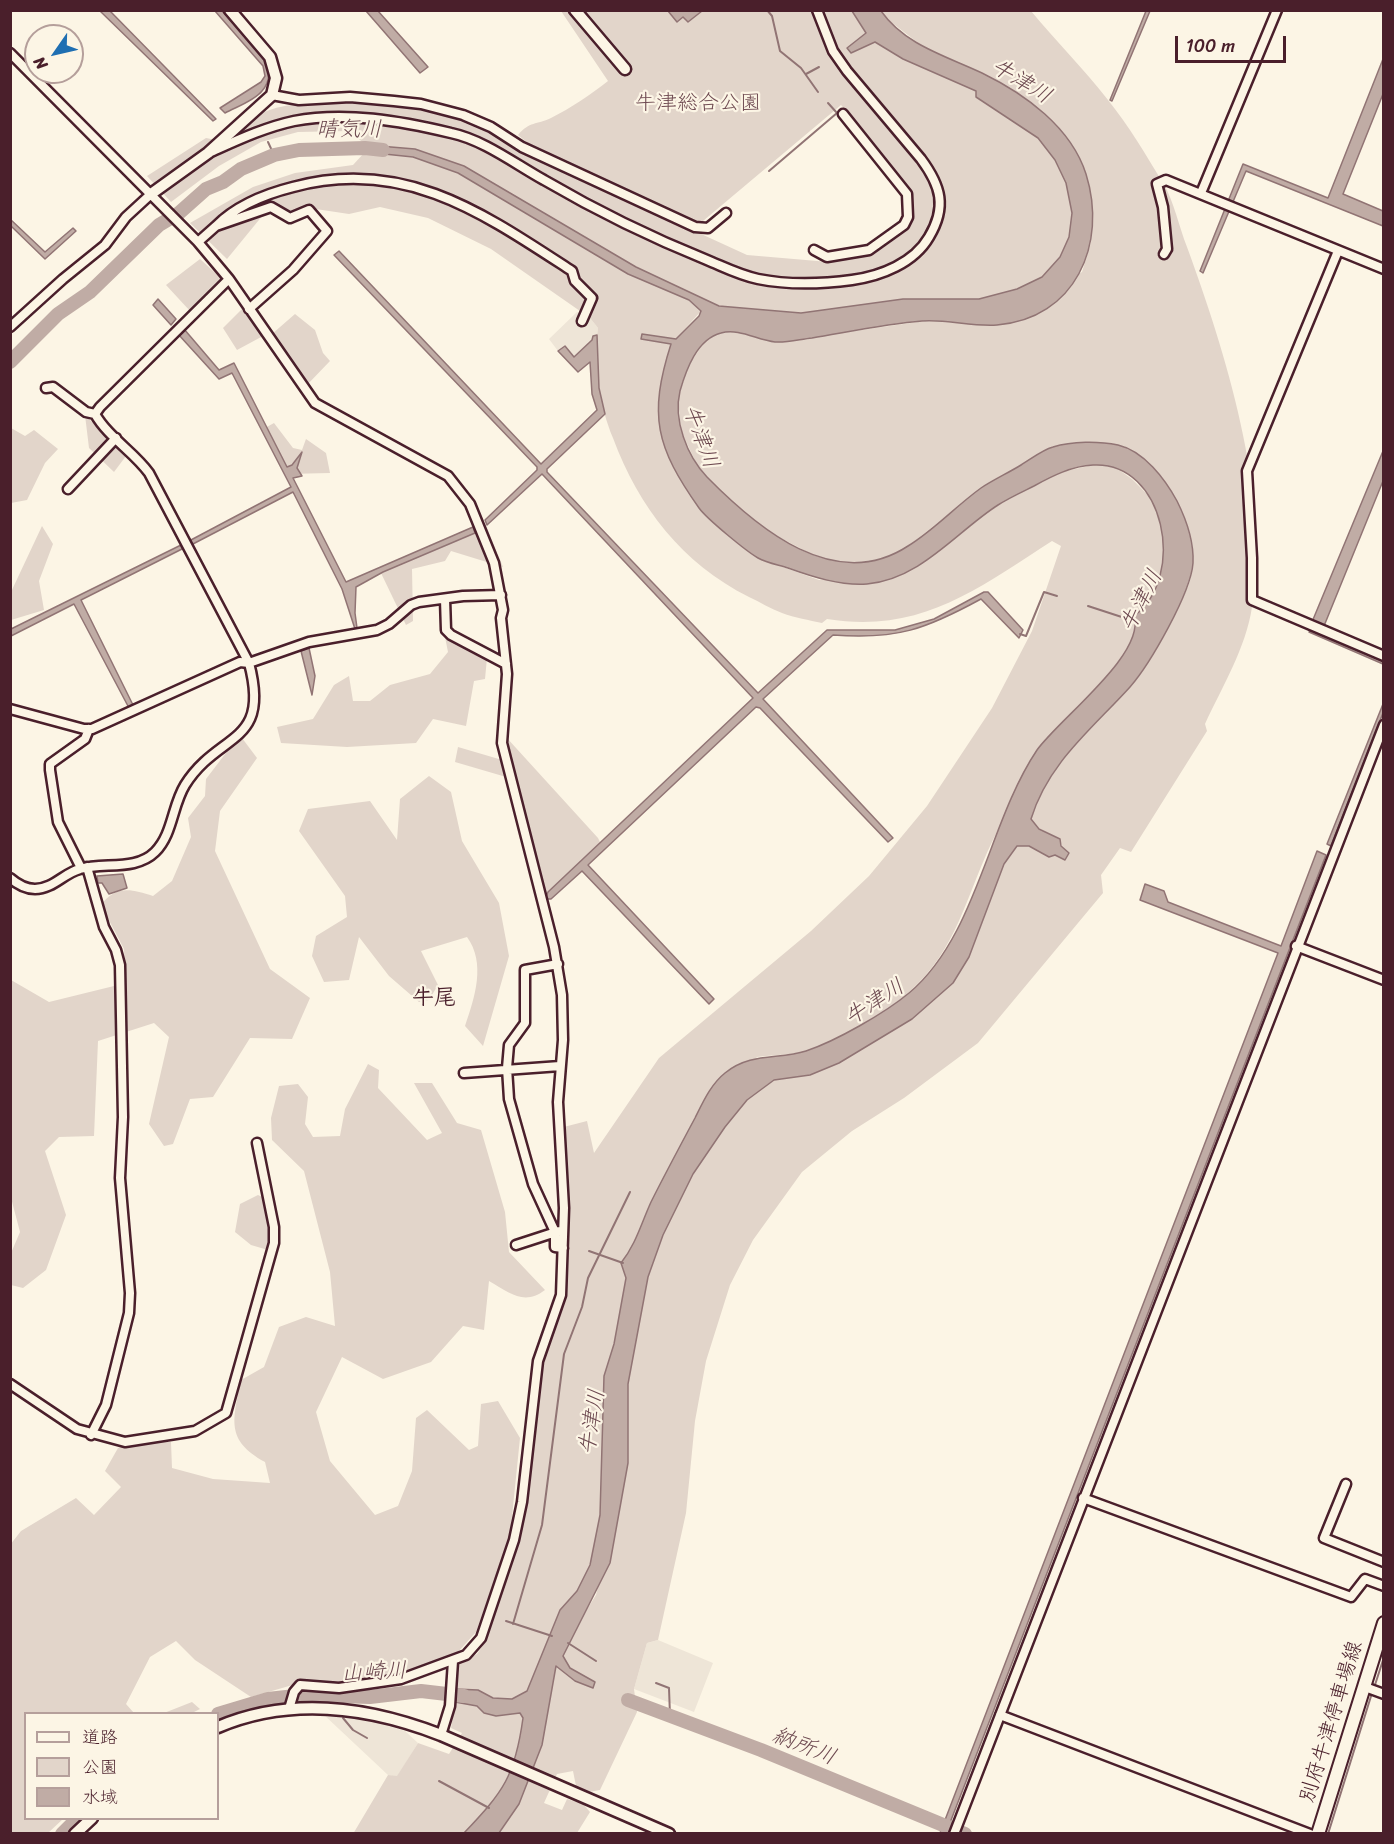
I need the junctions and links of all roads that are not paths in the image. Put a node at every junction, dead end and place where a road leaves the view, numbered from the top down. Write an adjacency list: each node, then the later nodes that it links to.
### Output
1 (230, 10): 7 (street)
2 (574, 10): 6 (street)
3 (817, 10): 9 (street)
4 (1277, 10): 10 (street)
5 (10, 53): 11 (street)
6 (625, 69)
7 (272, 95): 9 (street); 12 (street)
8 (843, 114): 15 (street)
9 (208, 153): 11 (street)
10 (1201, 193): 16 (street); 17 (street)
11 (151, 194): 14 (street); 22 (street)
12 (726, 213)
13 (216, 226): 14 (street); 20 (street); 21 (street)
14 (198, 242): 19 (street)
15 (813, 250)
16 (1338, 251): 18 (street); 29 (street)
17 (1164, 254)
18 (1383, 269)
19 (229, 279): 20 (street); 24 (street)
20 (249, 309): 27 (street)
21 (582, 321)
22 (10, 327)
23 (46, 388): 24 (street)
24 (95, 414): 25 (street)
25 (116, 438): 26 (street); 30 (street)
26 (68, 489)
27 (501, 595): 28 (street); 31 (street)
28 (445, 598): 30 (street); 31 (street)
29 (1383, 656)
30 (249, 663): 34 (street); 35 (street)
31 (506, 664): 38 (street)
32 (10, 709): 34 (street)
33 (1383, 725): 37 (street)
34 (89, 729): 35 (street)
35 (84, 868): 36 (street); 47 (street)
36 (10, 878)
37 (1296, 946): 39 (street); 49 (street)
38 (558, 964): 40 (street); 41 (street)
39 (1383, 980)
40 (560, 1066): 41 (street); 44 (street)
41 (507, 1068): 42 (street); 44 (street)
42 (464, 1073)
43 (256, 1143): 47 (street)
44 (559, 1231): 45 (street); 53 (street)
45 (516, 1245)
46 (10, 1384): 47 (street)
47 (92, 1435)
48 (1346, 1484): 50 (street)
49 (1083, 1498): 51 (street); 56 (street)
50 (1383, 1562)
51 (1383, 1586)
52 (1383, 1623): 54 (main road, 別府牛津停車場線)
53 (453, 1661): 55 (street); 58 (street)
54 (1374, 1690): 64 (main road, 別府牛津停車場線)
55 (289, 1706): 57 (street); 58 (street)
56 (1000, 1715): 62 (street); 63 (street)
57 (219, 1727)
58 (441, 1735): 61 (street)
59 (90, 1820): 60 (street)
60 (75, 1833)
61 (669, 1833)
62 (954, 1833)
63 (1310, 1833)
64 (1318, 1833)

